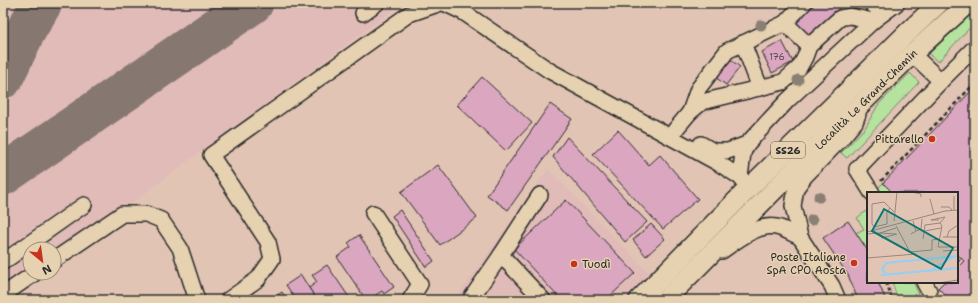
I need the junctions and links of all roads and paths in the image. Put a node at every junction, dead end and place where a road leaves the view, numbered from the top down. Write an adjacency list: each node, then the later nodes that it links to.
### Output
1 (378, 3): 9 (street)
2 (441, 3): 42 (street)
3 (444, 3): 21 (street)
4 (804, 3): 11 (street)
5 (871, 3): 10 (street)
6 (897, 3): 10 (street)
7 (940, 3): 24 (main road, Località Le Grand-Chemin / SS26)
8 (968, 3): 15 (main road, Località Le Grand-Chemin / SS26)
9 (363, 13)
10 (878, 17): 13 (street); 23 (street)
11 (785, 23): 12 (street); 13 (street)
12 (743, 43): 18 (street); 20 (street)
13 (809, 46): 18 (street)
14 (973, 53): 16 (street)
15 (912, 54): 16 (street); 19 (main road, Località Le Grand-Chemin / SS26)
16 (941, 81): 25 (street)
17 (975, 83): 26 (path)
18 (760, 88): 20 (street)
19 (863, 102): 30 (street); 36 (main road, Località Le Grand-Chemin / SS26)
20 (690, 112): 22 (street)
21 (654, 128): 22 (street); 24 (street)
22 (675, 130): 23 (street)
23 (747, 144): 24 (street)
24 (744, 183): 46 (main road, Località Le Grand-Chemin / SS26)
25 (870, 192)
26 (872, 192)
27 (540, 195): 32 (street)
28 (84, 205): 35 (street)
29 (373, 213): 43 (street)
30 (800, 236): 36 (street); 48 (street)
31 (62, 255): 41 (street)
32 (502, 255): 44 (street); 45 (street)
33 (961, 258): 34 (path)
34 (958, 261)
35 (3, 262)
36 (701, 264): 47 (main road, Località Le Grand-Chemin / SS26)
37 (23, 281): 40 (street)
38 (886, 283): 49 (path)
39 (925, 283): 50 (street)
40 (3, 295)
41 (196, 300)
42 (228, 300)
43 (410, 300)
44 (470, 300)
45 (543, 300)
46 (639, 300)
47 (665, 300)
48 (838, 300)
49 (892, 300)
50 (929, 300)

